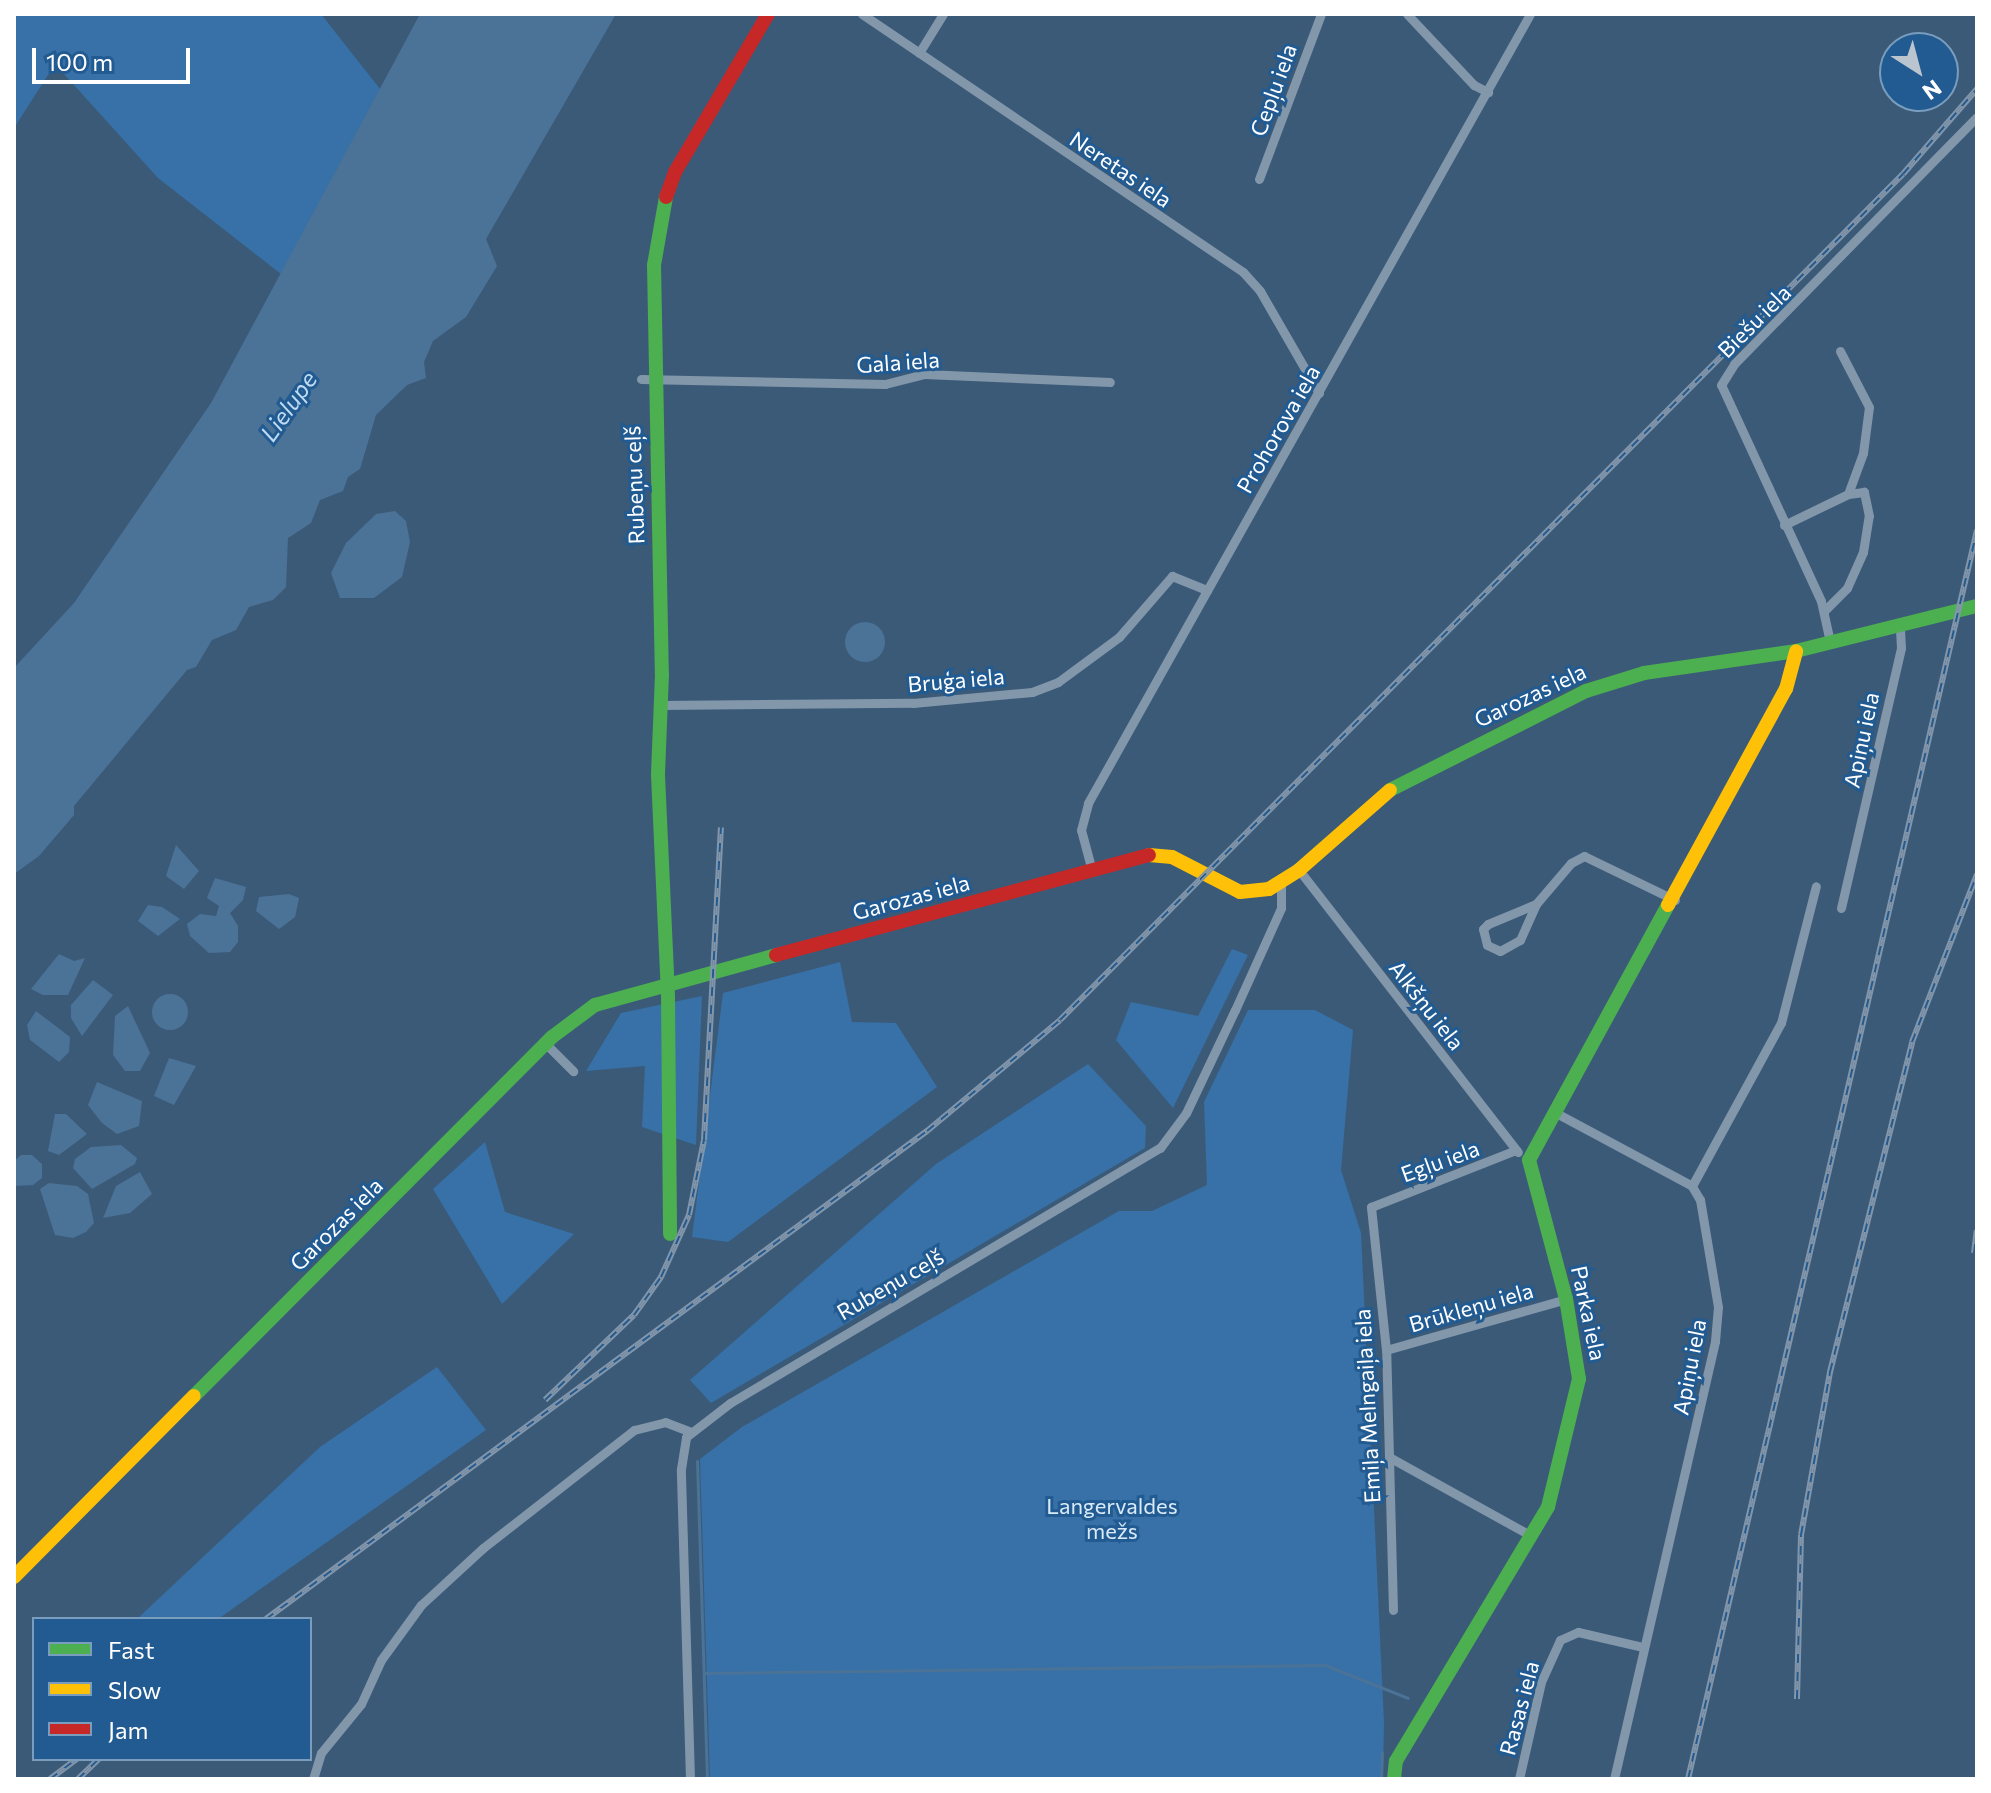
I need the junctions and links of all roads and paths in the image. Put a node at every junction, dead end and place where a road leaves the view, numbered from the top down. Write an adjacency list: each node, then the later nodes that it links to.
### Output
1 (768, 14): 12 (street, Rubeņu ceļš)
2 (862, 14): 7 (street, Neretas iela)
3 (943, 14): 7 (street)
4 (1321, 14): 10 (street, Cepļu iela)
5 (1407, 14): 8 (street)
6 (1530, 14): 8 (street, Prohorova iela)
7 (919, 53): 14 (street, Neretas iela)
8 (1488, 92): 14 (street, Prohorova iela)
9 (1977, 117): 16 (street, Biešu iela)
10 (1259, 179)
11 (1840, 351): 15 (street)
12 (647, 379): 13 (street, Gala iela); 23 (street, Rubeņu ceļš)
13 (1110, 382)
14 (1319, 393): 17 (street, Prohorova iela)
15 (1848, 494): 16 (street); 19 (street)
16 (1784, 525): 19 (street, Biešu iela)
17 (1207, 590): 23 (street, Bruģa iela); 24 (street, Prohorova iela)
18 (1977, 606): 20 (street, Garozas iela)
19 (1825, 610): 21 (street, Biešu iela)
20 (1900, 626): 21 (street, Garozas iela); 30 (street, Apiņu iela)
21 (1830, 642): 22 (street, Garozas iela)
22 (1796, 651): 25 (street, Garozas iela); 28 (street)
23 (659, 705): 31 (street, Rubeņu ceļš)
24 (1091, 867): 26 (street, Garozas iela); 31 (street, Garozas iela)
25 (1299, 870): 26 (street, Garozas iela); 35 (street, Alkšņu iela)
26 (1281, 883): 42 (street, Rubeņu ceļš)
27 (1816, 886): 37 (street)
28 (1675, 900): 29 (street); 34 (street)
29 (1536, 904): 29 (street)
30 (1841, 908)
31 (667, 982): 32 (street, Garozas iela); 39 (street, Rubeņu ceļš)
32 (545, 1043): 33 (street); 45 (street, Garozas iela)
33 (573, 1071)
34 (1558, 1114): 36 (street); 37 (street)
35 (1516, 1150): 36 (street, Alkšņu iela); 38 (street, Egļu iela)
36 (1529, 1160): 40 (street, Parka iela)
37 (1692, 1186): 47 (street, Apiņu iela)
38 (1375, 1203): 41 (street, Emiļa Melngaiļa iela)
39 (670, 1234)
40 (1566, 1299): 41 (street, Brūkleņu iela); 44 (street, Parka iela)
41 (1386, 1350): 43 (street, Emiļa Melngaiļa iela)
42 (691, 1432): 48 (street); 49 (street)
43 (1389, 1457): 44 (street); 46 (street, Emiļa Melngaiļa iela)
44 (1530, 1535): 50 (street, Parka iela)
45 (14, 1577)
46 (1393, 1610)
47 (1643, 1647): 51 (street, Rasas iela); 52 (street, Apiņu iela)
48 (313, 1779)
49 (690, 1779)
50 (1394, 1779)
51 (1519, 1779)
52 (1614, 1779)

